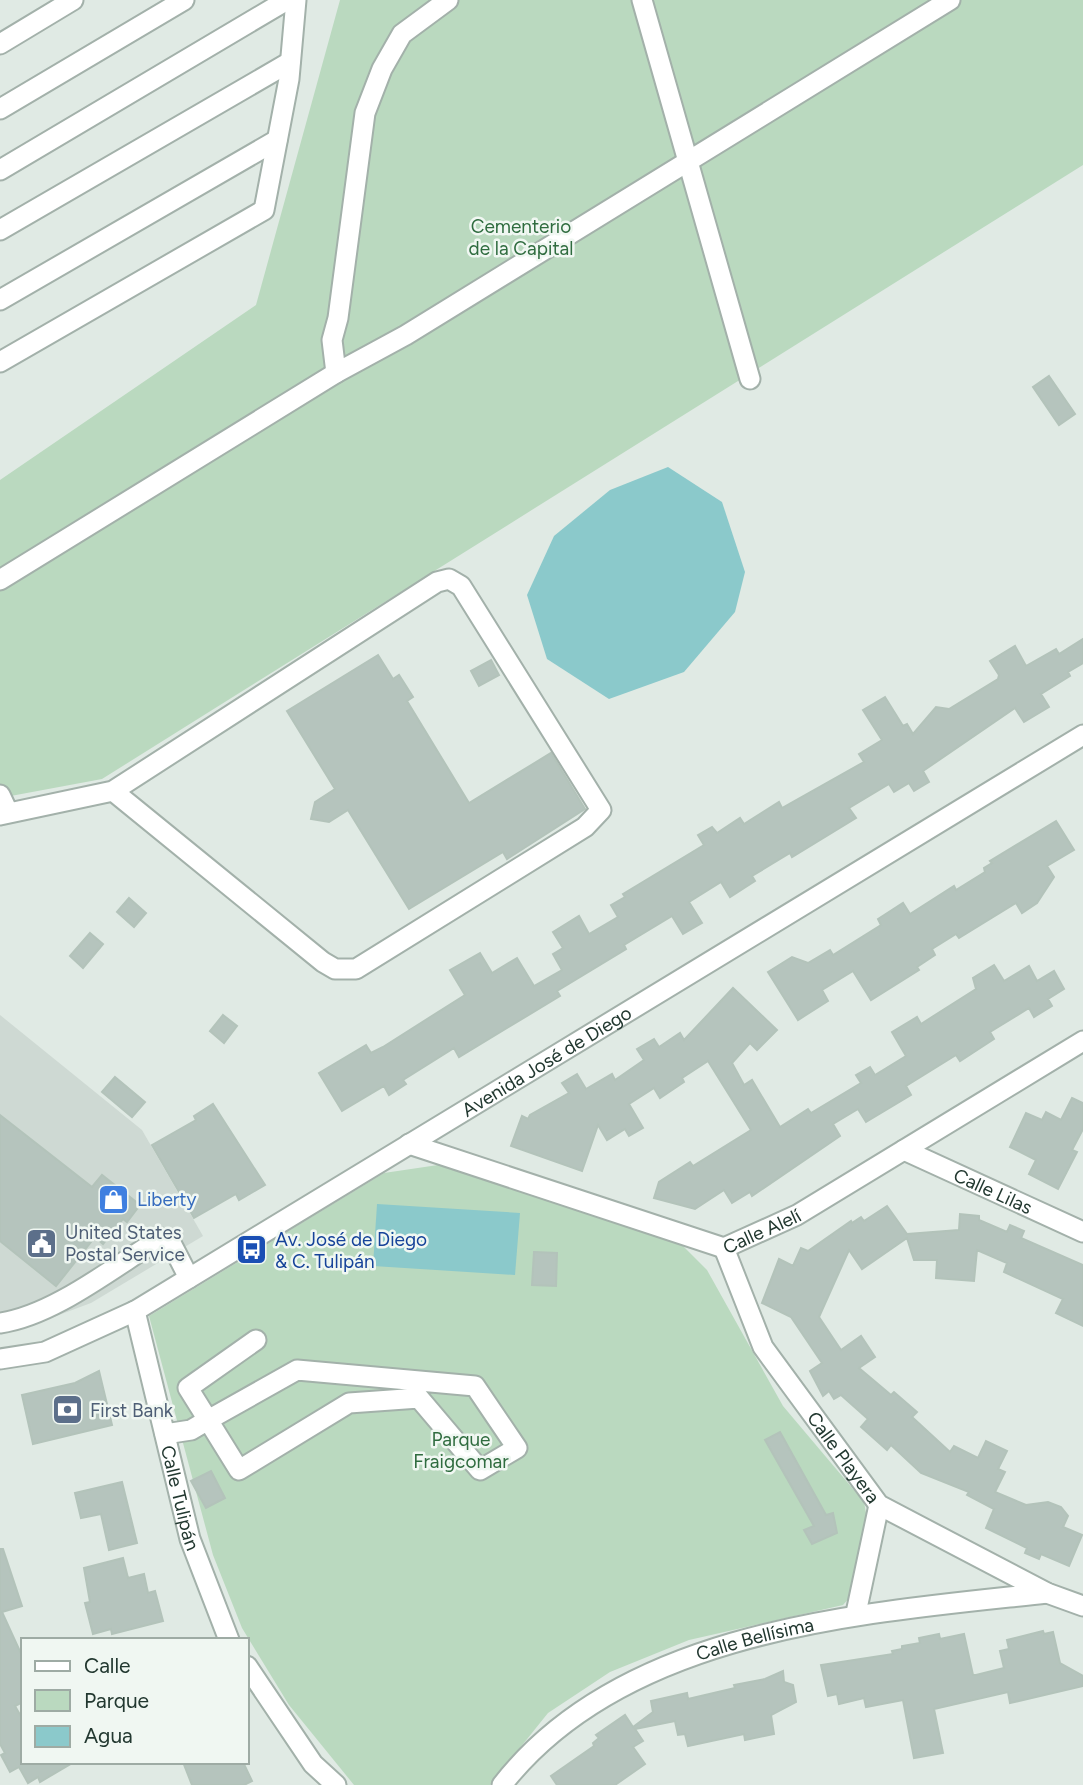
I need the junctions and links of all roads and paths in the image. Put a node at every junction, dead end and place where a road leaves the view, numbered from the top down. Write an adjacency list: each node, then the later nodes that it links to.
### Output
1 (73, 0): 8 (street)
2 (184, 0): 10 (street)
3 (286, 0): 13 (street)
4 (296, 0): 9 (street)
5 (448, 0): 17 (street)
6 (642, 0): 12 (street)
7 (950, 0): 12 (street)
8 (0, 44)
9 (290, 62): 11 (street); 14 (street)
10 (0, 109)
11 (277, 140): 15 (street); 16 (street)
12 (689, 162): 17 (street); 18 (street)
13 (0, 170)
14 (0, 230)
15 (0, 300)
16 (0, 362)
17 (336, 373): 19 (street)
18 (750, 379)
19 (0, 580)
20 (1083, 735): 24 (street, Avenida José de Diego)
21 (113, 790): 21 (street); 22 (street)
22 (3, 808)
23 (1083, 1041): 25 (street, Calle Alelí)
24 (409, 1144): 27 (street, Calle Alelí); 28 (street, Avenida José de Diego)
25 (904, 1150): 26 (street, Calle Lilas); 27 (street, Calle Alelí)
26 (1083, 1232)
27 (723, 1248): 35 (street, Calle Playera)
28 (189, 1279): 29 (street, Avenida José de Diego); 30 (street)
29 (135, 1311): 32 (street, Avenida José de Diego); 34 (street, Calle Tulipán)
30 (0, 1323)
31 (256, 1340): 33 (street)
32 (0, 1359)
33 (208, 1420): 33 (street); 34 (street)
34 (165, 1434): 39 (street, Calle Tulipán)
35 (879, 1505): 36 (street, Calle Playera); 38 (street)
36 (1047, 1593): 37 (street, Calle Playera); 38 (street, Calle Bellísima)
37 (1083, 1606)
38 (856, 1614): 42 (street, Calle Bellísima)
39 (228, 1638)
40 (248, 1667): 41 (street)
41 (336, 1785)
42 (502, 1785)

